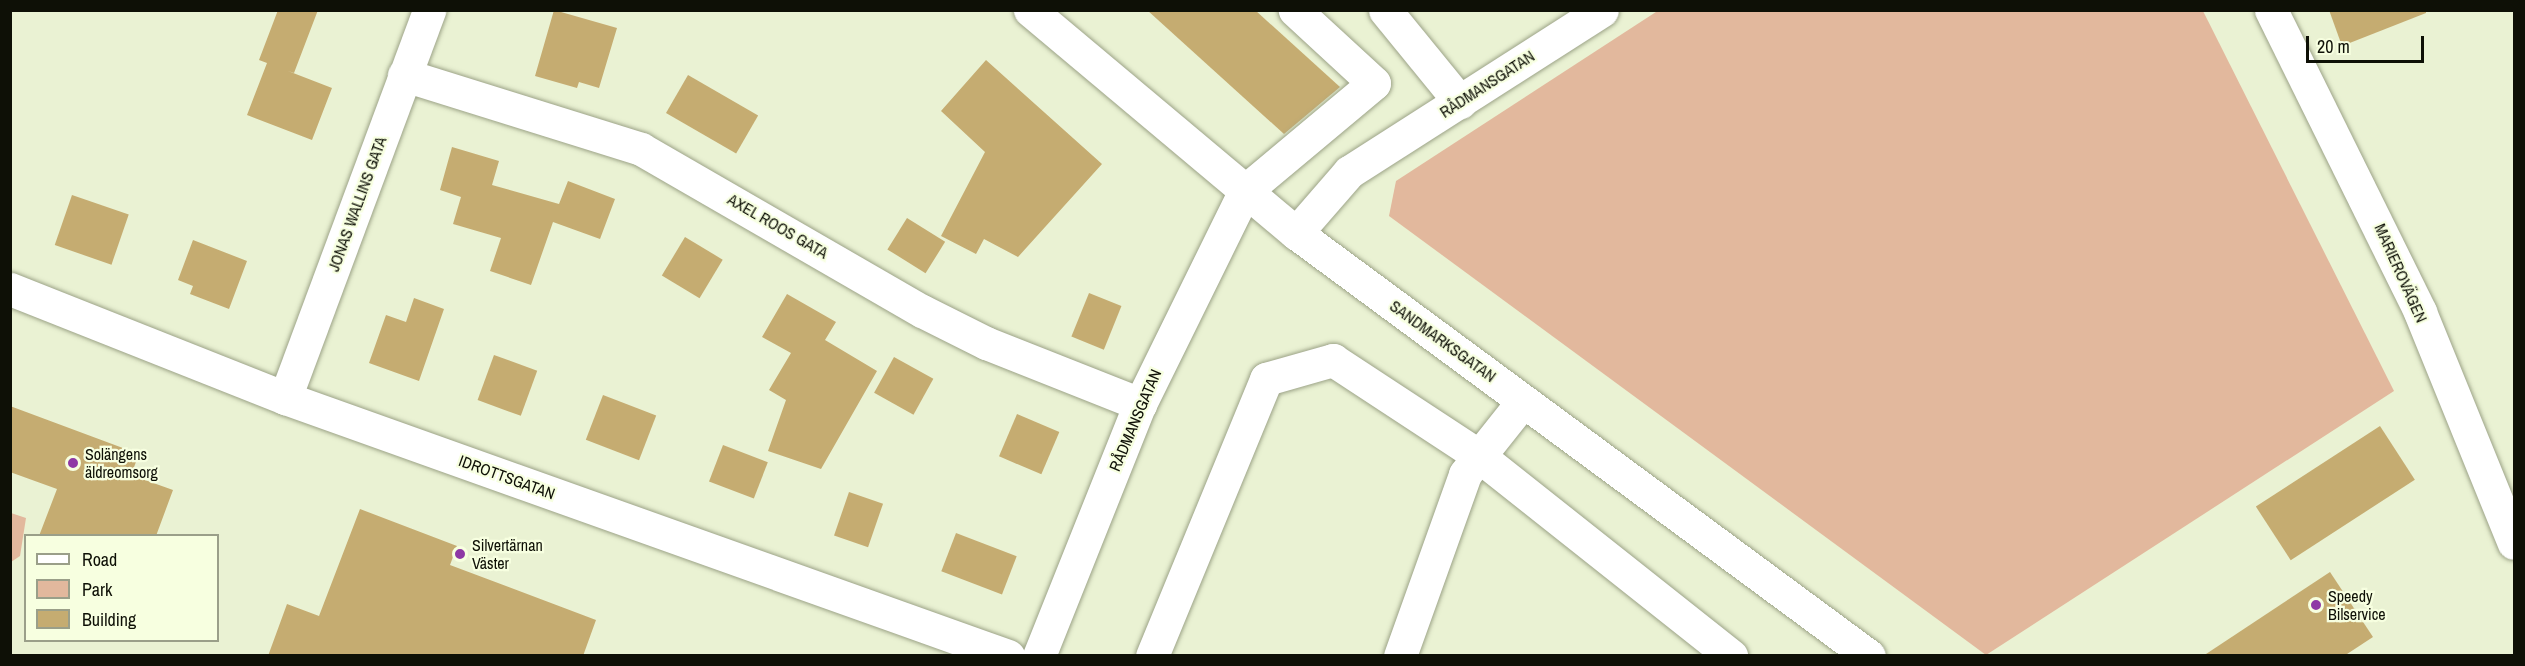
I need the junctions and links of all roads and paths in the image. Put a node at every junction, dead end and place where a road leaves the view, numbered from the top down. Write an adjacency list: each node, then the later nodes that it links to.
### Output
1 (429, 10): 7 (street, JONAS WALLINS GATA)
2 (1030, 10): 9 (street, SANDMARKSGATAN)
3 (1294, 10): 9 (street)
4 (1385, 10): 8 (street)
5 (1602, 10): 8 (street, RÅDMANSGATAN)
6 (2271, 10): 16 (street, MARIEROVÄGEN)
7 (404, 75): 12 (street, JONAS WALLINS GATA); 14 (street, AXEL ROOS GATA)
8 (1460, 102): 10 (street, RÅDMANSGATAN)
9 (1245, 191): 10 (street, SANDMARKSGATAN); 14 (street, RÅDMANSGATAN)
10 (1296, 233): 13 (street, SANDMARKSGATAN)
11 (10, 290): 12 (street, IDROTTSGATAN)
12 (285, 398): 17 (street, IDROTTSGATAN)
13 (1523, 401): 15 (street); 22 (street, SANDMARKSGATAN)
14 (1140, 404): 18 (street, RÅDMANSGATAN)
15 (1479, 456): 19 (street); 20 (street); 21 (street)
16 (2514, 543)
17 (1008, 656)
18 (1039, 656)
19 (1152, 656)
20 (1400, 656)
21 (1731, 656)
22 (1869, 656)

